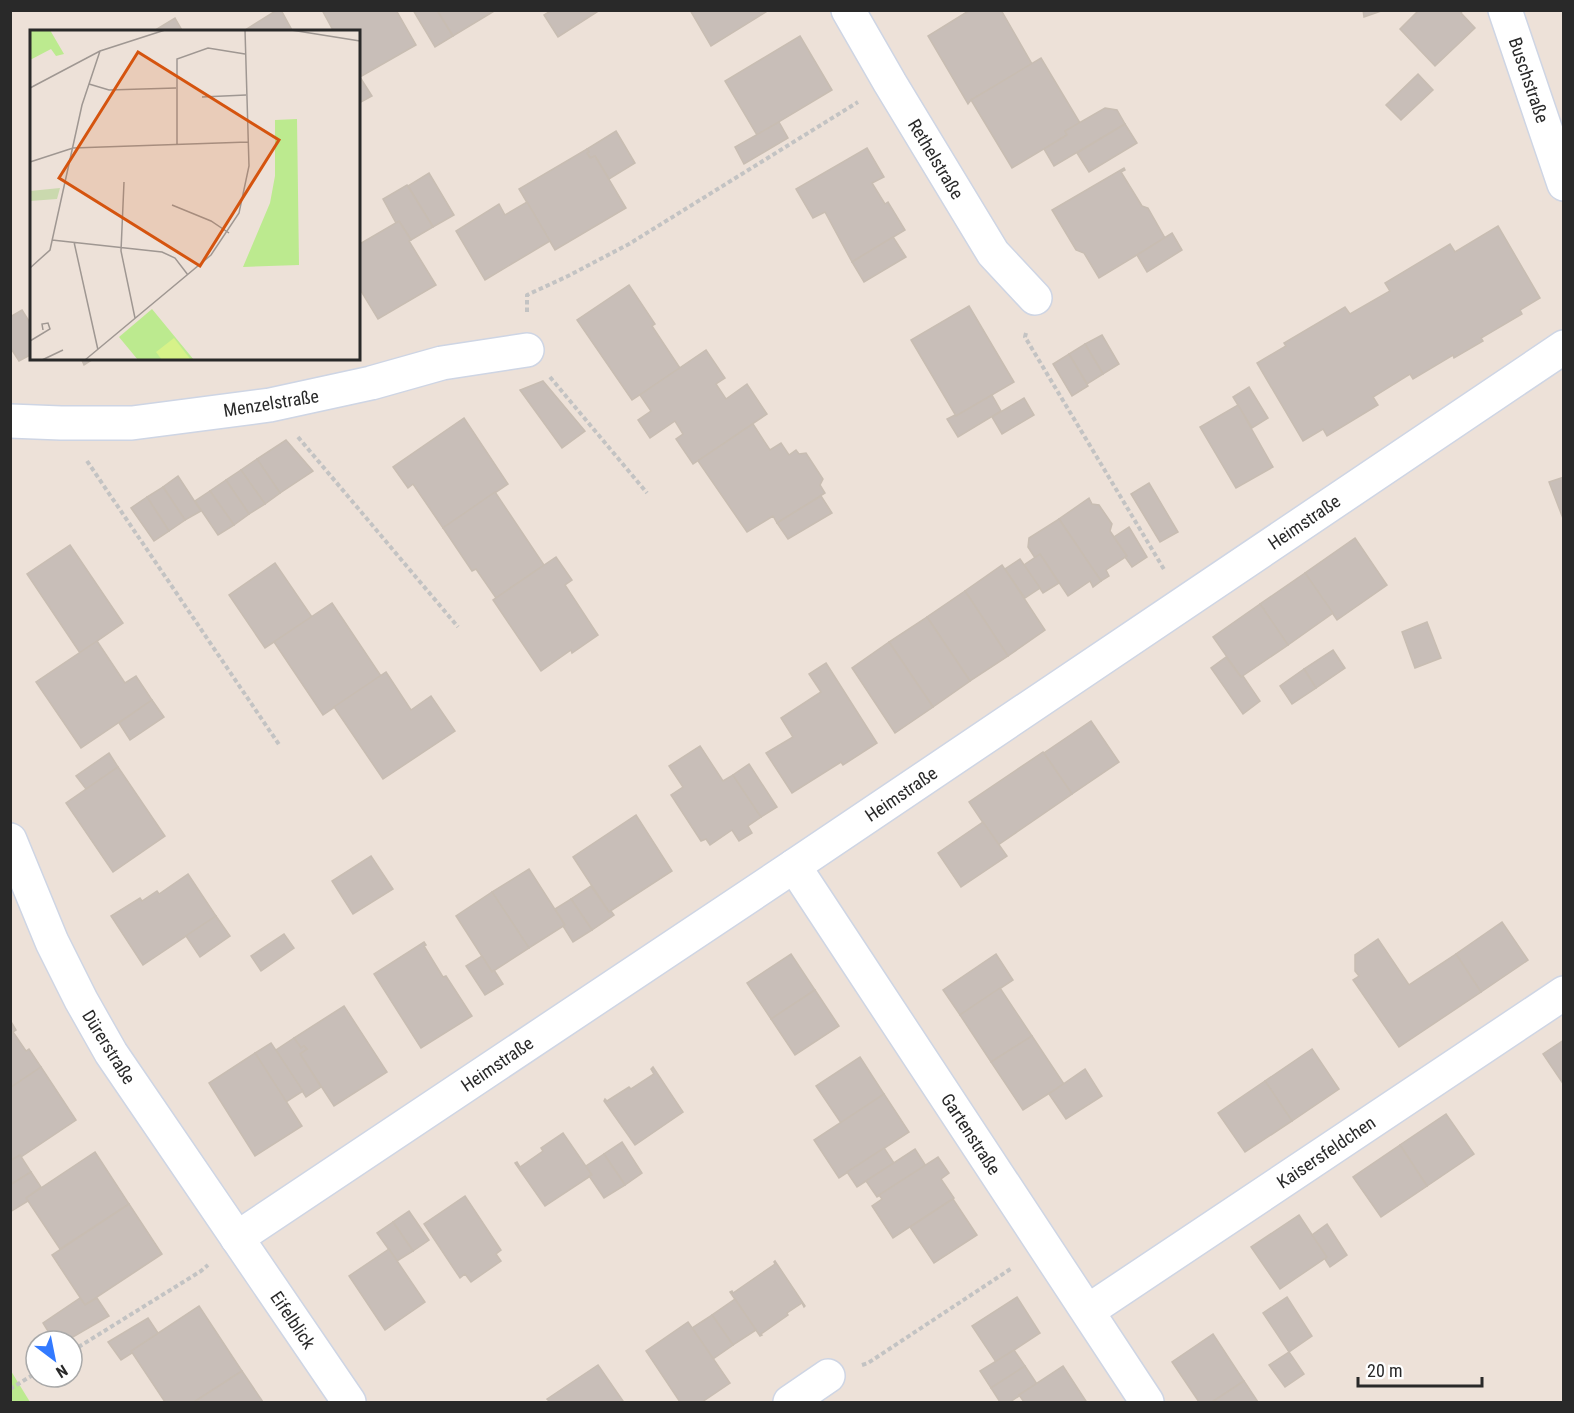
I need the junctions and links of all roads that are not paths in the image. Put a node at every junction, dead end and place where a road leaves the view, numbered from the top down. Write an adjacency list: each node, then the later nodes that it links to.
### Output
1 (848, 10): 4 (street, Rethelstraße)
2 (1505, 10): 3 (street, Buschstraße)
3 (1563, 184)
4 (1035, 298)
5 (1563, 347): 9 (street, Heimstraße)
6 (527, 350): 7 (street, Menzelstraße)
7 (10, 421)
8 (10, 840): 11 (street, Dürerstraße)
9 (794, 866): 11 (street, Heimstraße); 12 (street, Gartenstraße)
10 (1563, 993): 12 (street, Kaisersfeldchen)
11 (237, 1238): 14 (street, Eifelblick)
12 (1088, 1311): 16 (street, Gartenstraße)
13 (828, 1376): 15 (street)
14 (349, 1402)
15 (790, 1402)
16 (1147, 1402)

